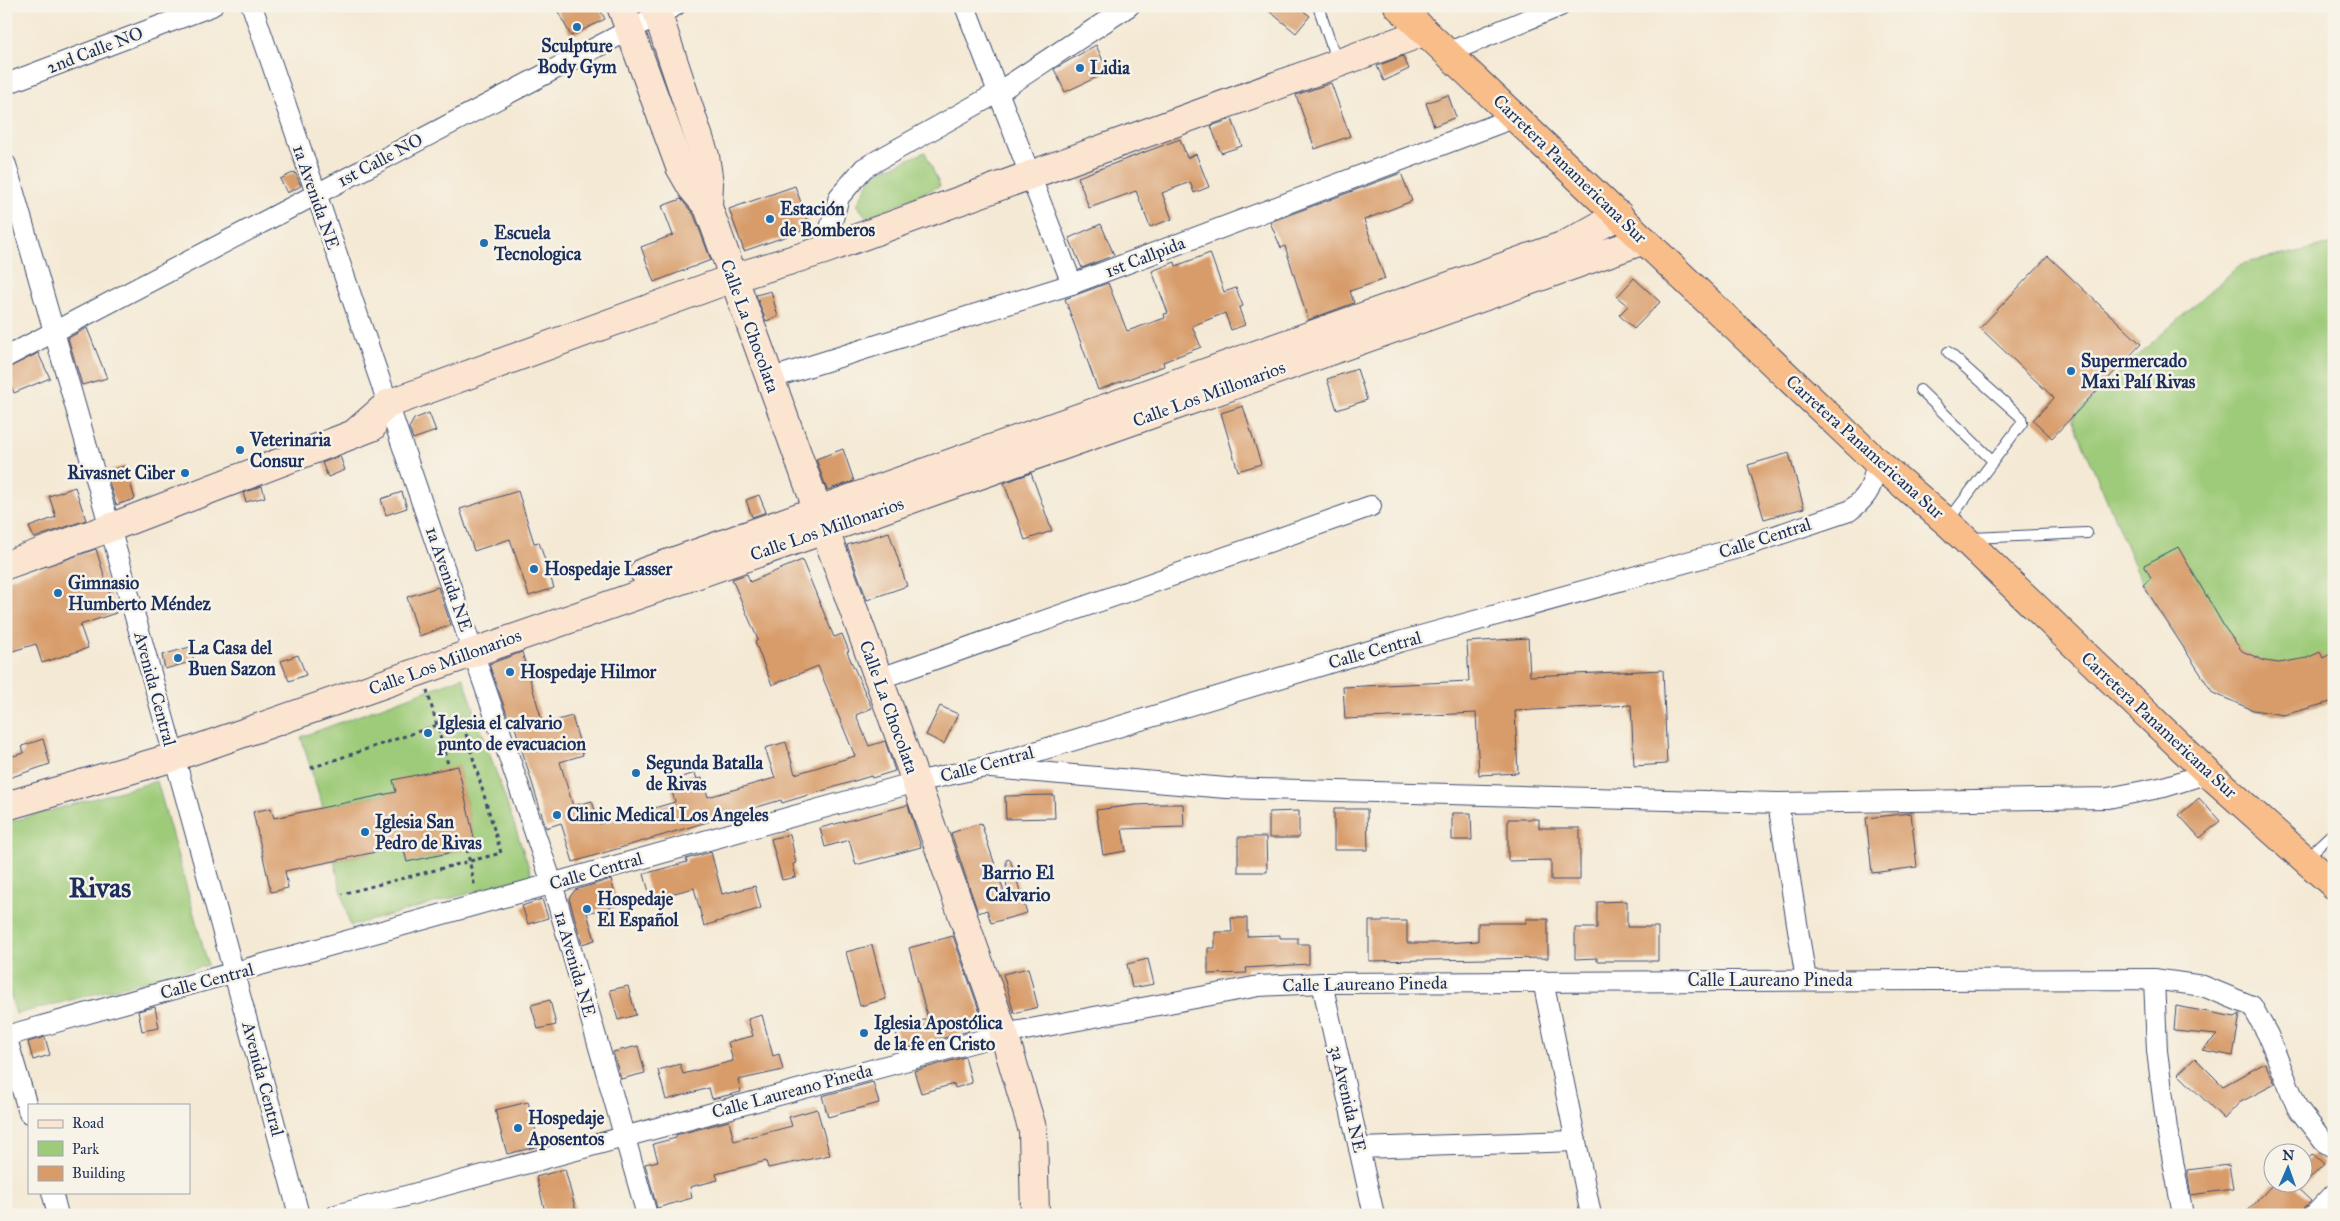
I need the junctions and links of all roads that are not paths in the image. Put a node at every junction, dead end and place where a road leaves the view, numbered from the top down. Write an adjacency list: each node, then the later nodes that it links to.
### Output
1 (212, 6): 13 (street, 2nd Calle NO)
2 (252, 6): 18 (street, 1a Avenida NE)
3 (965, 6): 14 (street)
4 (1129, 6): 14 (street)
5 (1318, 6): 12 (lane)
6 (1398, 6): 10 (highway, Carretera Panamericana Sur)
7 (1560, 6): 11 (street)
8 (662, 9): 9 (street, 1st Calle NO); 19 (street, Calle La Chocolata)
9 (625, 18): 18 (street, 1st Calle NO); 19 (street, Calle La Chocolata)
10 (1424, 32): 11 (highway, Carretera Panamericana Sur); 12 (street)
11 (1447, 53): 15 (highway, Carretera Panamericana Sur)
12 (1338, 64): 17 (street)
13 (6, 84)
14 (997, 93): 17 (street); 22 (street)
15 (1516, 117): 20 (highway, Carretera Panamericana Sur); 23 (street, 1st Callpida)
16 (6, 165): 25 (street, Avenida Central)
17 (1032, 175): 22 (street); 23 (street)
18 (315, 194): 25 (street, 1st Calle NO); 30 (street, 1a Avenida NE)
19 (708, 207): 24 (street, Calle La Chocolata)
20 (1619, 216): 21 (highway, Carretera Panamericana Sur); 34 (street, Calle Los Millonarios)
21 (1644, 240): 31 (highway, Carretera Panamericana Sur); 34 (street, Calle Los Millonarios)
22 (824, 250): 24 (street)
23 (1072, 284): 28 (street, 1st Callpida)
24 (736, 287): 28 (street, Calle La Chocolata); 30 (street)
25 (55, 332): 27 (street, 1st Calle NO); 35 (street, Avenida Central)
26 (1948, 352): 32 (lane)
27 (6, 357)
28 (769, 379): 34 (street, Calle La Chocolata)
29 (1920, 390): 32 (lane)
30 (391, 411): 35 (street); 39 (street, 1a Avenida NE)
31 (1877, 462): 36 (highway, Carretera Panamericana Sur); 42 (street, Calle Central)
32 (1993, 462): 36 (lane)
33 (1370, 506): 40 (street)
34 (821, 521): 39 (street, Calle Los Millonarios); 40 (street, Calle La Chocolata)
35 (112, 527): 38 (street); 41 (street, Avenida Central)
36 (1956, 530): 37 (lane); 43 (highway, Carretera Panamericana Sur)
37 (2087, 533)
38 (6, 565)
39 (471, 643): 41 (street, Calle Los Millonarios); 41 (street, Calle Los Millonarios); 50 (street, 1a Avenida NE)
40 (878, 679): 44 (street, Calle La Chocolata)
41 (172, 749): 45 (street, Calle Los Millonarios); 47 (street, Calle Los Millonarios); 52 (street, Avenida Central)
42 (984, 767): 44 (street, Calle Central); 46 (street)
43 (2208, 773): 46 (street); 49 (highway, Carretera Panamericana Sur)
44 (916, 782): 50 (street, Calle Central); 57 (street, Calle La Chocolata)
45 (6, 801)
46 (1778, 802): 54 (street)
47 (6, 806)
48 (2334, 832): 49 (lane)
49 (2305, 858): 51 (highway, Carretera Panamericana Sur)
50 (552, 883): 52 (street, Calle Central); 60 (street, 1a Avenida NE)
51 (2334, 885)
52 (235, 973): 58 (street, Calle Central); 67 (street, Avenida Central)
53 (2154, 979): 54 (street, Calle Laureano Pineda); 63 (street, Calle Laureano Pineda); 73 (street)
54 (1806, 980): 55 (street, Calle Laureano Pineda)
55 (1543, 981): 56 (street, Calle Laureano Pineda); 61 (street)
56 (1322, 983): 57 (street, Calle Laureano Pineda); 62 (street, 3a Avenida NE)
57 (1004, 1034): 60 (street, Calle Laureano Pineda); 70 (street, Calle La Chocolata)
58 (6, 1036): 59 (street)
59 (28, 1110)
60 (626, 1136): 68 (street, Calle Laureano Pineda); 69 (street, 1a Avenida NE)
61 (1576, 1140): 62 (street); 72 (street)
62 (1359, 1148): 71 (street, 3a Avenida NE)
63 (2334, 1148)
64 (53, 1194): 66 (street)
65 (2334, 1194): 74 (street)
66 (58, 1215)
67 (299, 1215)
68 (336, 1215)
69 (647, 1215)
70 (1035, 1215)
71 (1374, 1215)
72 (1591, 1215)
73 (2183, 1215)
74 (2314, 1215)

